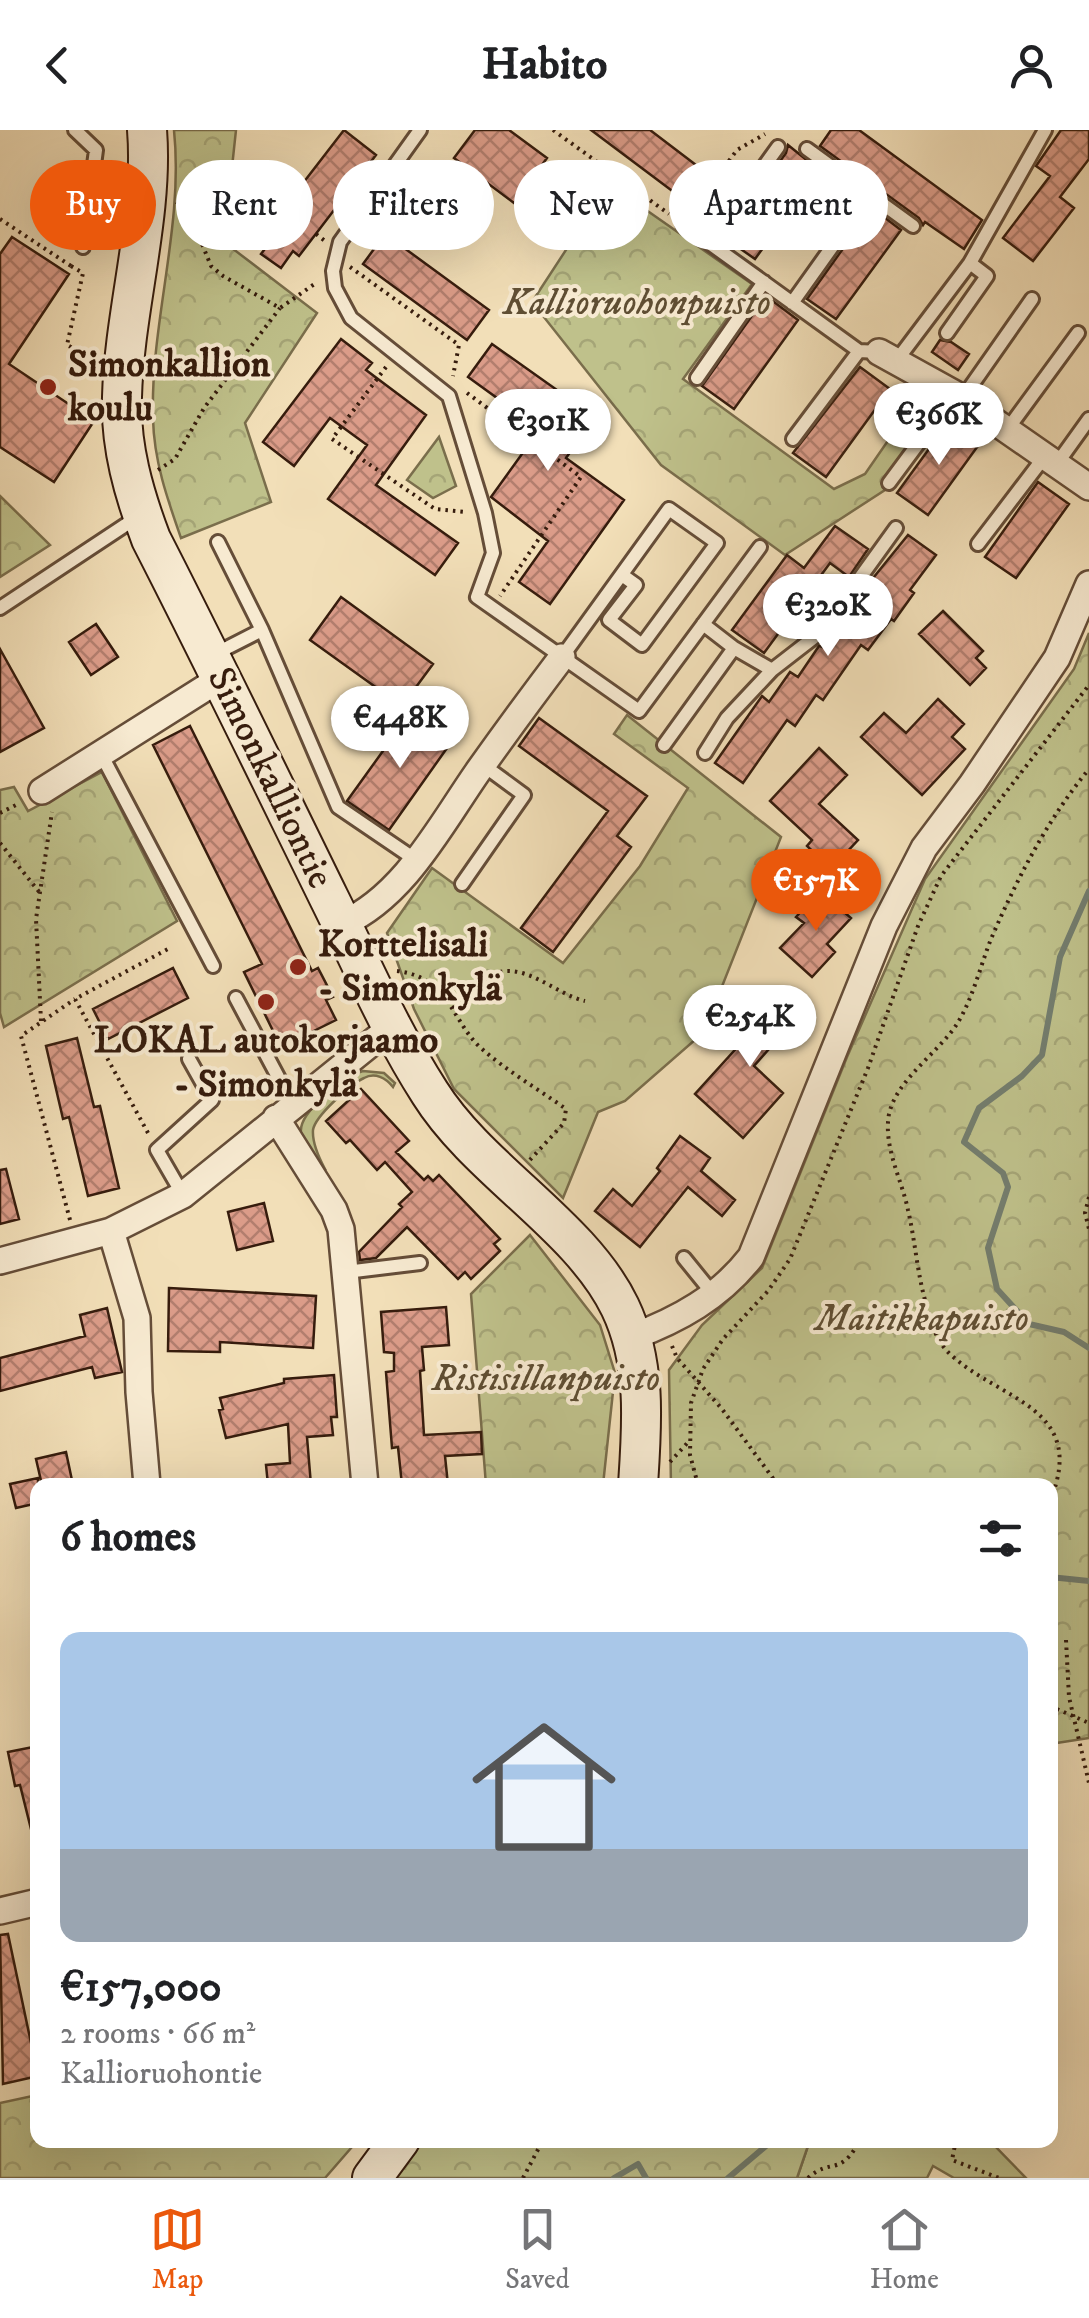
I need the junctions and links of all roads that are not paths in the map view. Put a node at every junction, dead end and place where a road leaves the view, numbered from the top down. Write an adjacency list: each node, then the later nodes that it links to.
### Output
1 (76, 130): 7 (lane)
2 (147, 130): 8 (main road, Simonkalliontie)
3 (420, 130): 42 (lane)
4 (1045, 130): 16 (lane)
5 (778, 147): 9 (lane)
6 (807, 150): 10 (lane)
7 (95, 160)
8 (150, 160)
9 (769, 160)
10 (821, 160)
11 (888, 208): 12 (lane)
12 (913, 226)
13 (146, 250): 31 (main road, Simonkalliontie)
14 (720, 250): 17 (lane)
15 (830, 250): 19 (lane)
16 (970, 263): 20 (lane); 22 (lane)
17 (764, 282): 19 (lane); 23 (lane)
18 (1032, 299): 24 (lane)
19 (792, 303): 22 (lane)
20 (946, 333)
21 (1078, 333): 26 (lane)
22 (877, 356): 24 (street); 27 (lane)
23 (697, 378)
24 (958, 397): 26 (street); 29 (lane)
25 (1089, 418): 28 (lane)
26 (1007, 430): 28 (street)
27 (792, 439)
28 (1050, 461): 30 (street); 34 (lane)
29 (889, 483)
30 (1089, 488)
31 (142, 514): 38 (lane); 43 (main road, Simonkalliontie)
32 (896, 528): 44 (lane)
33 (218, 542): 40 (lane)
34 (978, 544)
35 (760, 547): 39 (lane)
36 (622, 575): 36 (lane); 42 (lane)
37 (1089, 584): 64 (street)
38 (0, 608)
39 (703, 624): 41 (lane); 42 (lane)
40 (262, 630): 43 (lane); 50 (lane)
41 (734, 648): 44 (lane); 45 (lane)
42 (562, 657): 48 (street)
43 (216, 667): 47 (street); 52 (main road, Simonkalliontie)
44 (772, 670): 46 (lane)
45 (664, 744)
46 (705, 753)
47 (101, 754): 49 (street); 53 (lane)
48 (482, 765): 50 (street); 51 (lane)
49 (49, 787)
50 (416, 860): 52 (street)
51 (462, 884)
52 (342, 924): 55 (main road, Simonkalliontie)
53 (213, 966)
54 (236, 998): 57 (lane)
55 (390, 1028): 57 (street); 65 (main road, Simonkalliontie)
56 (189, 1059): 58 (lane)
57 (284, 1112): 58 (street); 63 (street)
58 (184, 1195): 59 (street)
59 (111, 1231): 61 (street); 67 (street)
60 (684, 1258): 64 (lane)
61 (0, 1261)
62 (420, 1263): 63 (lane)
63 (346, 1272): 68 (street)
64 (714, 1295): 65 (street)
65 (650, 1340): 66 (main road, Simonkalliontie)
66 (651, 1477)
67 (146, 1478)
68 (364, 1478)
69 (30, 1904): 70 (street)
70 (0, 1911)
71 (394, 2148): 72 (main road)
72 (372, 2178)

